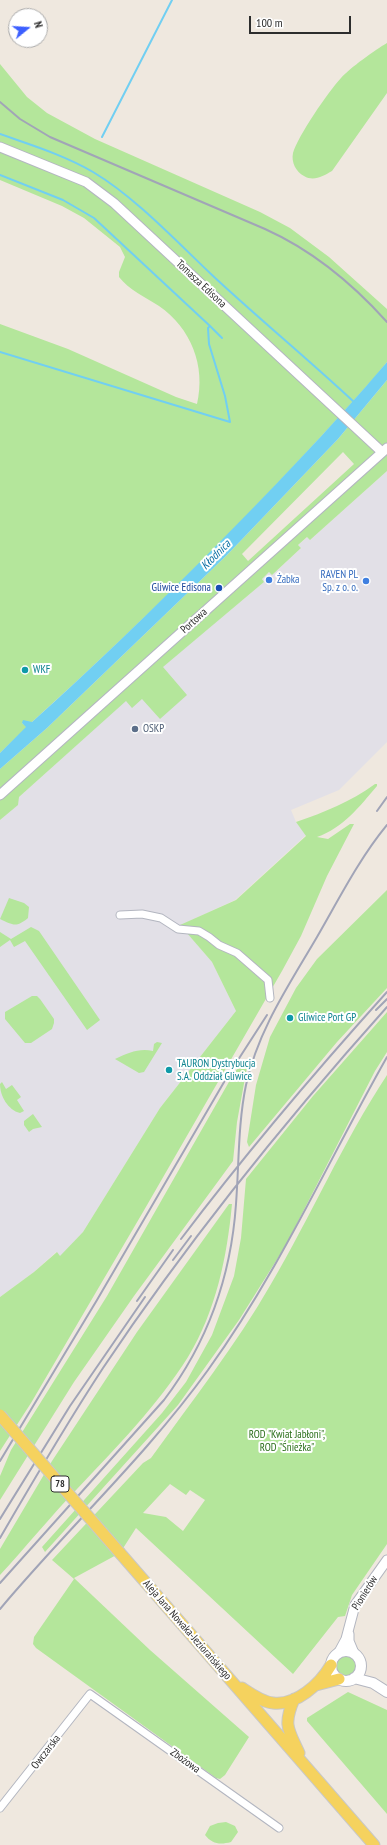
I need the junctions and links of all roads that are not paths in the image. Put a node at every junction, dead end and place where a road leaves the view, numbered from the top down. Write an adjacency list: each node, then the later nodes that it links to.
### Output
1 (0, 148): 2 (street, Tomasza Edisona)
2 (384, 450): 3 (street, Portowa)
3 (0, 795)
4 (120, 915): 5 (street)
5 (270, 998)
6 (0, 1415): 15 (main road, Aleja Jana Nowaka-Jeziorańskiego / 78, bridge)
7 (387, 1560): 8 (street, Pionierów)
8 (349, 1630): 9 (street, Pionierów); 10 (street, Pionierów)
9 (339, 1652): 10 (main road); 12 (main road)
10 (354, 1653): 11 (main road)
11 (361, 1664): 13 (main road); 16 (main road)
12 (331, 1665): 14 (main road); 17 (main road)
13 (354, 1678): 14 (main road); 16 (main road)
14 (339, 1679): 17 (main road)
15 (233, 1682): 20 (main road); 21 (main road, Aleja Jana Nowaka-Jeziorańskiego / 78)
16 (373, 1683): 18 (main road)
17 (316, 1685): 20 (main road)
18 (387, 1692)
19 (90, 1694): 22 (street, Owczarska); 23 (street, Zbożowa)
20 (294, 1699): 21 (main road)
21 (305, 1765): 24 (main road, Aleja Jana Nowaka-Jeziorańskiego / 78)
22 (0, 1808)
23 (279, 1828)
24 (374, 1845)

